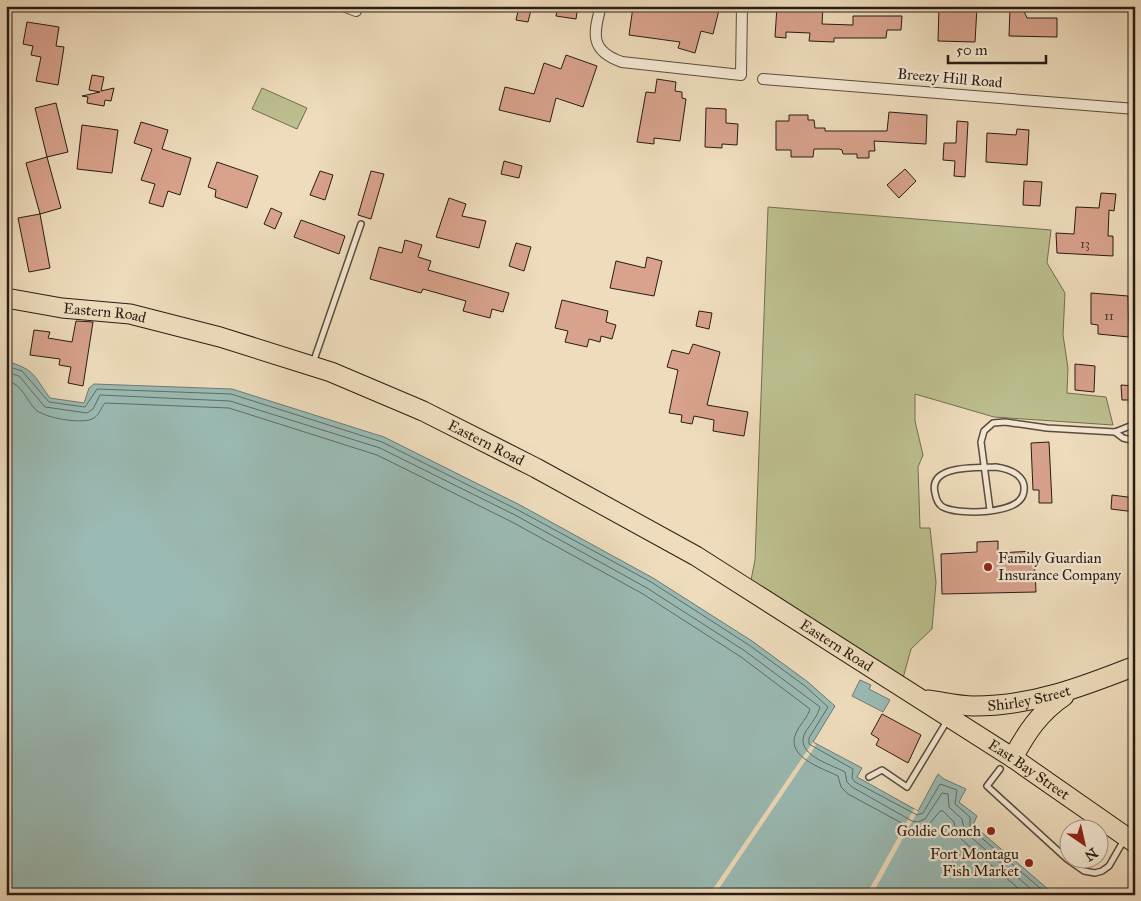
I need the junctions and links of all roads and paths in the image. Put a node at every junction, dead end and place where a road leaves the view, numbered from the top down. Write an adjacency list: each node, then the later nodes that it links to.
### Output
1 (343, 6): 4 (street)
2 (601, 6): 3 (street)
3 (742, 6)
4 (356, 12)
5 (764, 79): 6 (street, Breezy Hill Road)
6 (1135, 109)
7 (361, 224): 9 (lane)
8 (6, 298): 9 (highway, Eastern Road)
9 (312, 366): 17 (highway, Eastern Road)
10 (1135, 424): 11 (lane)
11 (1115, 432): 12 (lane); 13 (lane)
12 (1135, 441)
13 (984, 467): 14 (lane); 14 (lane); 14 (lane)
14 (990, 510)
15 (1135, 666): 16 (highway, Shirley Street)
16 (1072, 691): 17 (highway, Shirley Street); 19 (highway)
17 (919, 699): 18 (highway, East Bay Street)
18 (950, 717): 19 (highway, East Bay Street); 20 (lane)
19 (1007, 764): 21 (highway, East Bay Street); 21 (lane)
20 (870, 777)
21 (1130, 840)

